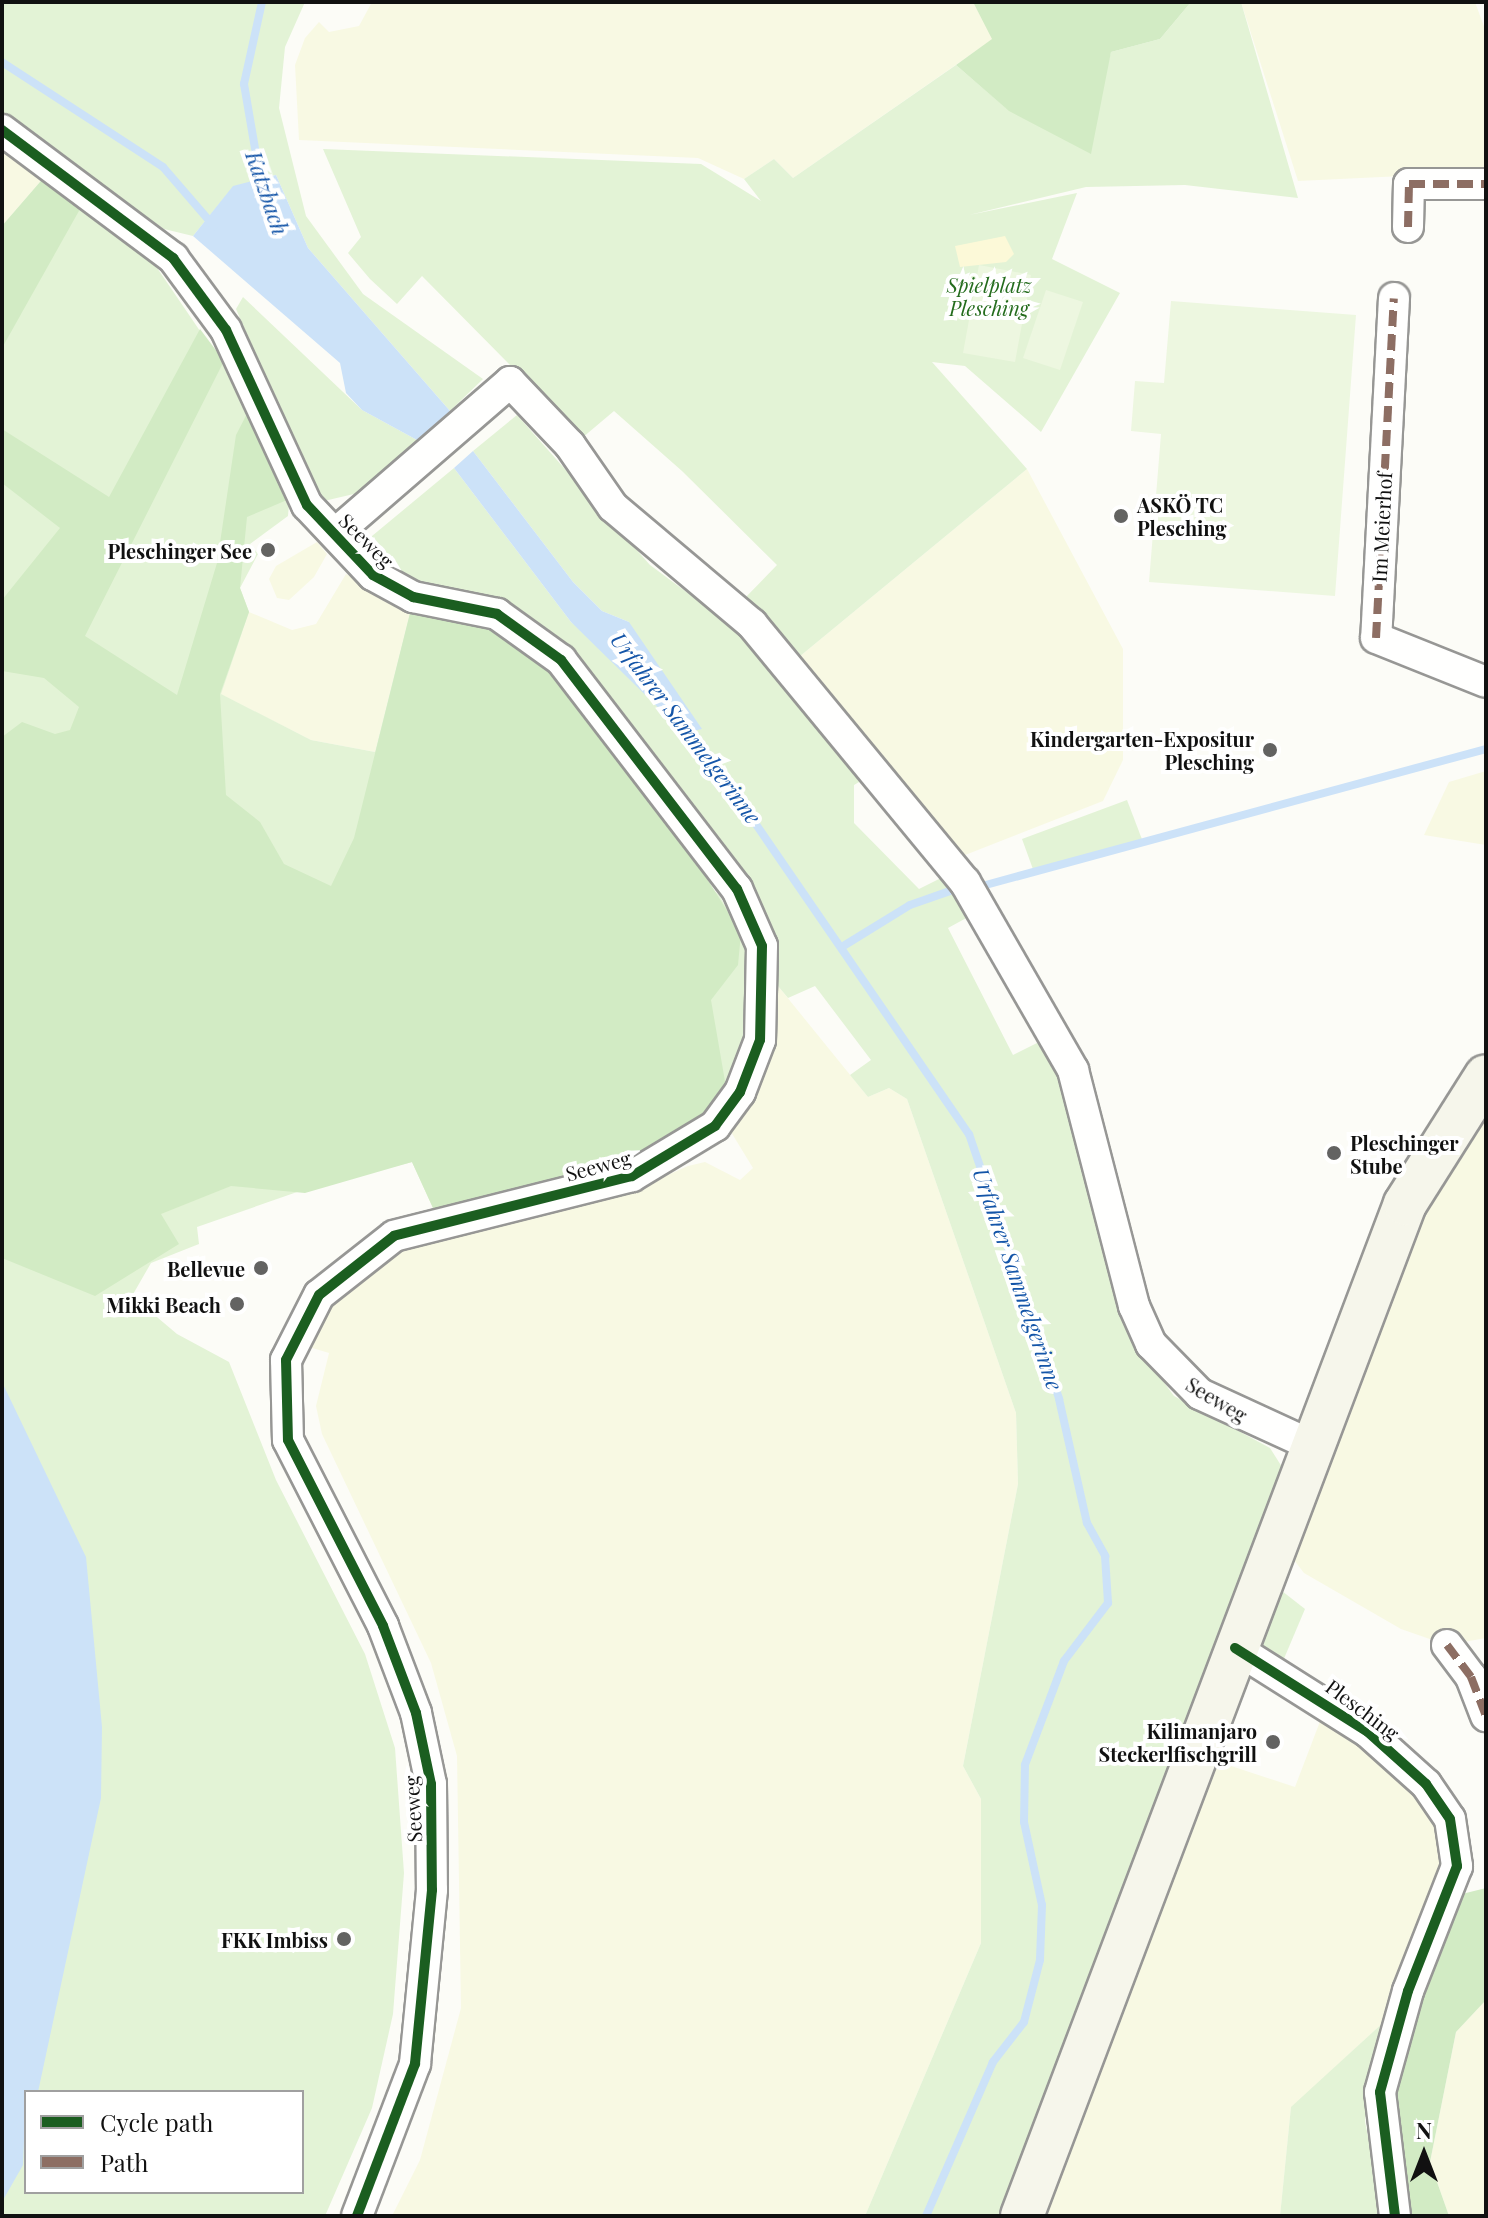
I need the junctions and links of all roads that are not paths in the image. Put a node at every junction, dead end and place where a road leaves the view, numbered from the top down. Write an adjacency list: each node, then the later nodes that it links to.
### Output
1 (2, 130): 5 (street, Seeweg)
2 (1486, 184): 3 (street)
3 (1408, 227)
4 (1394, 298): 6 (street, Im Meierhof)
5 (337, 532): 8 (street, Seeweg); 12 (street, Seeweg)
6 (1486, 682)
7 (1486, 1076): 8 (main road)
8 (1311, 1445): 10 (main road)
9 (1447, 1645): 11 (street)
10 (1235, 1648): 13 (main road); 14 (street, Plesching)
11 (1486, 1716)
12 (357, 2216)
13 (1022, 2216)
14 (1395, 2216)

